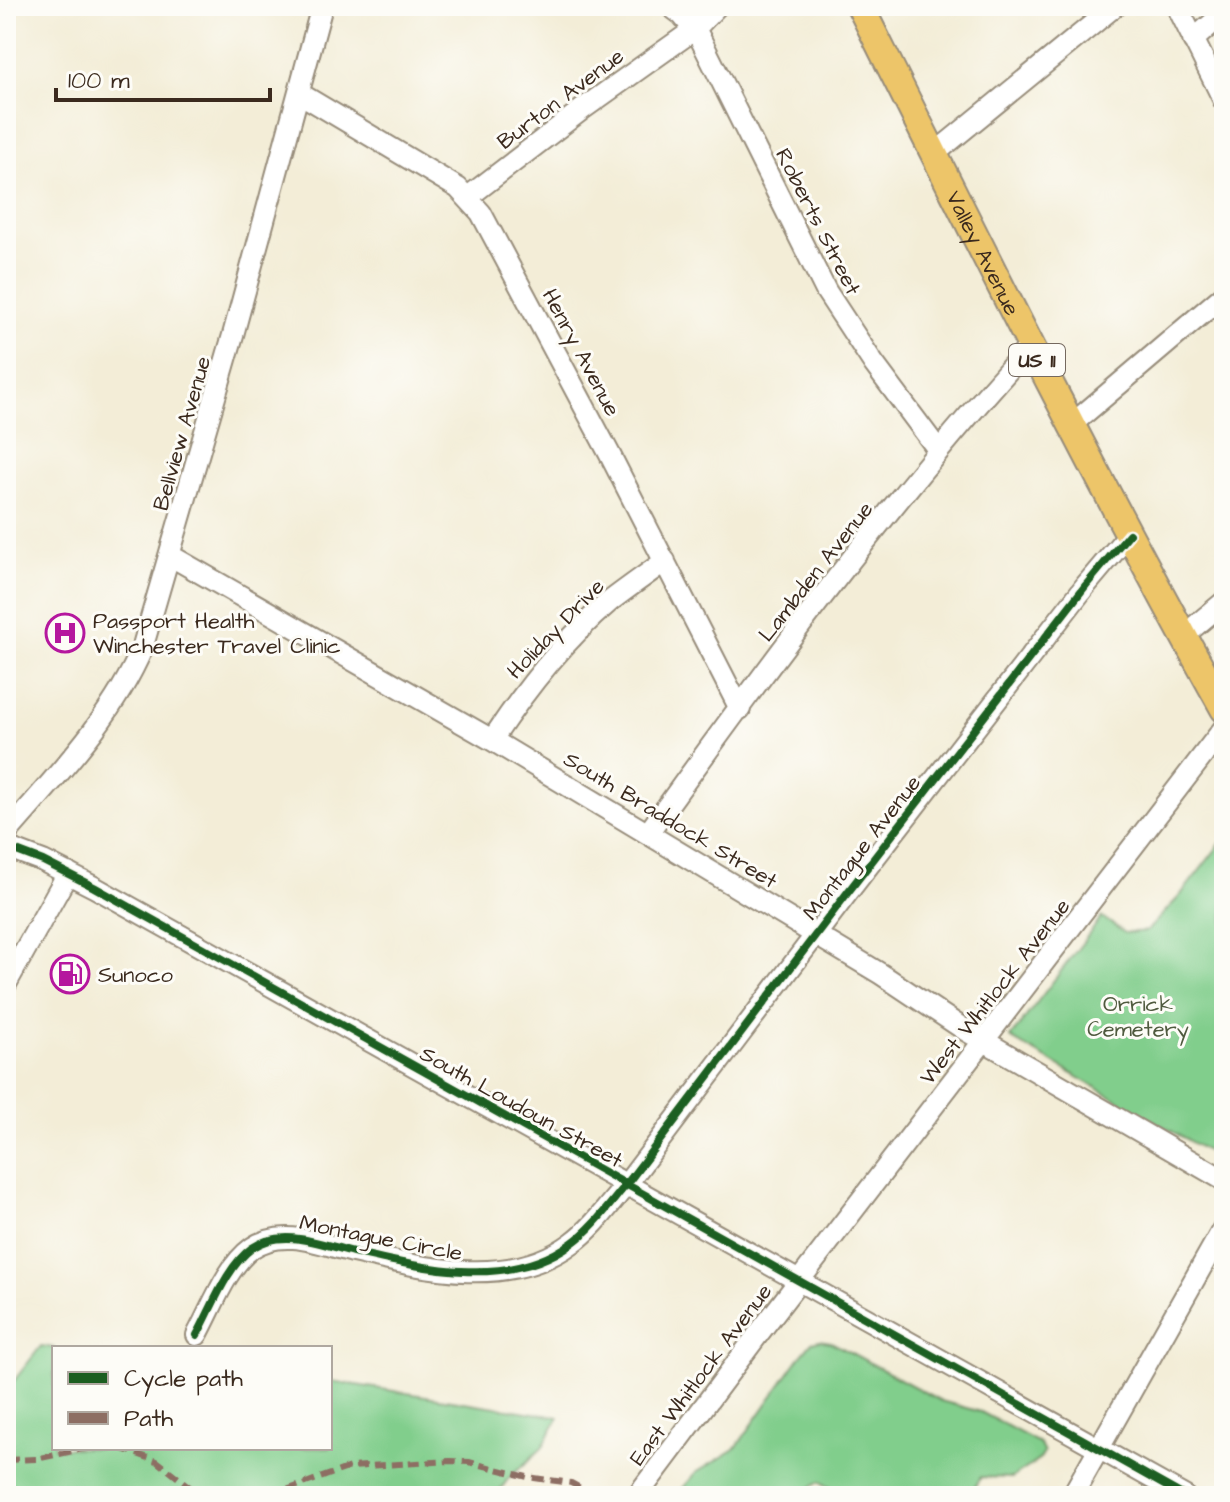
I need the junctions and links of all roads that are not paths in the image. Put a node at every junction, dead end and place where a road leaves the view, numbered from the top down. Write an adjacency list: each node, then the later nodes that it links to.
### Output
1 (322, 6): 10 (street, Bellview Avenue)
2 (670, 6): 8 (street, Roberts Street)
3 (717, 6): 8 (street, Burton Avenue)
4 (860, 6): 12 (main road, Valley Avenue / US 11)
5 (1115, 6): 12 (street)
6 (1177, 6): 9 (street)
7 (1224, 13): 9 (street)
8 (695, 29): 13 (street, Burton Avenue); 17 (street, Roberts Street)
9 (1193, 40): 11 (street)
10 (299, 93): 13 (street, Henry Avenue); 19 (street, Bellview Avenue)
11 (1224, 101)
12 (934, 154): 15 (main road, Valley Avenue / US 11)
13 (468, 197): 20 (street, Henry Avenue)
14 (1224, 295): 16 (street)
15 (1030, 346): 16 (main road, Valley Avenue / US 11); 17 (street, Lambden Avenue)
16 (1071, 425): 18 (main road, Valley Avenue / US 11)
17 (939, 451): 23 (street, Lambden Avenue)
18 (1129, 534): 22 (main road, Valley Avenue / US 11); 31 (street, Montague Avenue)
19 (171, 556): 26 (street, South Braddock Street); 28 (street, Bellview Avenue)
20 (665, 561): 23 (street, Henry Avenue); 26 (street, Holiday Drive)
21 (1224, 602): 22 (street)
22 (1183, 636): 24 (main road, Valley Avenue / US 11)
23 (740, 709): 27 (street, Lambden Avenue)
24 (1224, 709)
25 (1224, 728): 33 (street, West Whitlock Avenue)
26 (492, 740): 27 (street, South Braddock Street)
27 (648, 833): 31 (street, South Braddock Street)
28 (6, 834)
29 (6, 847): 30 (street, South Loudoun Street)
30 (68, 873): 32 (street); 35 (street, South Loudoun Street)
31 (816, 934): 33 (street, South Braddock Street); 35 (street, Montague Avenue)
32 (6, 984)
33 (985, 1041): 34 (street, South Braddock Street); 37 (street, West Whitlock Avenue)
34 (1224, 1180)
35 (626, 1185): 37 (street, South Loudoun Street); 38 (street, Montague Circle)
36 (1224, 1227): 39 (street)
37 (801, 1282): 39 (street, South Loudoun Street); 40 (street, East Whitlock Avenue)
38 (197, 1335)
39 (1100, 1448): 41 (street); 42 (street, South Loudoun Street)
40 (637, 1496)
41 (1072, 1496)
42 (1184, 1496)

